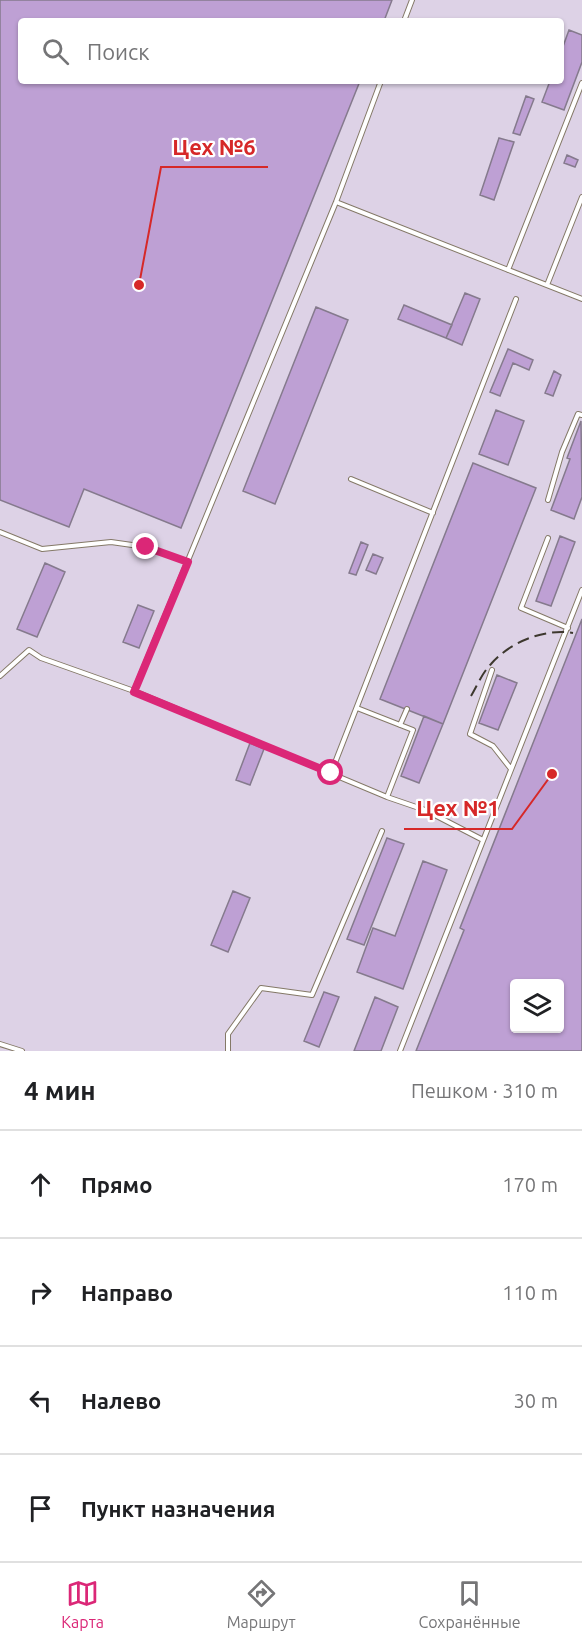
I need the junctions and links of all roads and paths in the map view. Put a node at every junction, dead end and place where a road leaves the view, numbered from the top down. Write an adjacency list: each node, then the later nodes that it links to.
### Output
1 (412, 0): 2 (lane)
2 (405, 18)
3 (582, 83): 7 (lane)
4 (380, 84): 6 (lane)
5 (582, 197): 8 (lane)
6 (336, 202): 7 (lane); 17 (lane)
7 (508, 270): 8 (lane)
8 (547, 285): 10 (lane)
9 (516, 299): 14 (lane)
10 (582, 299)
11 (582, 415): 13 (lane)
12 (351, 479): 14 (lane)
13 (548, 500)
14 (434, 513): 23 (lane)
15 (0, 532): 17 (lane)
16 (548, 538): 19 (lane)
17 (188, 562): 22 (lane)
18 (582, 590): 19 (lane)
19 (568, 628): 26 (lane)
20 (492, 670): 26 (lane)
21 (0, 676): 22 (lane)
22 (134, 692): 27 (lane)
23 (357, 708): 25 (lane); 27 (lane)
24 (407, 709): 25 (lane)
25 (400, 725): 28 (lane)
26 (511, 770): 30 (lane)
27 (331, 773): 28 (lane)
28 (387, 797): 30 (lane)
29 (382, 831): 33 (lane)
30 (483, 840): 34 (lane)
31 (0, 1044): 32 (lane)
32 (22, 1051)
33 (228, 1051)
34 (400, 1051)

